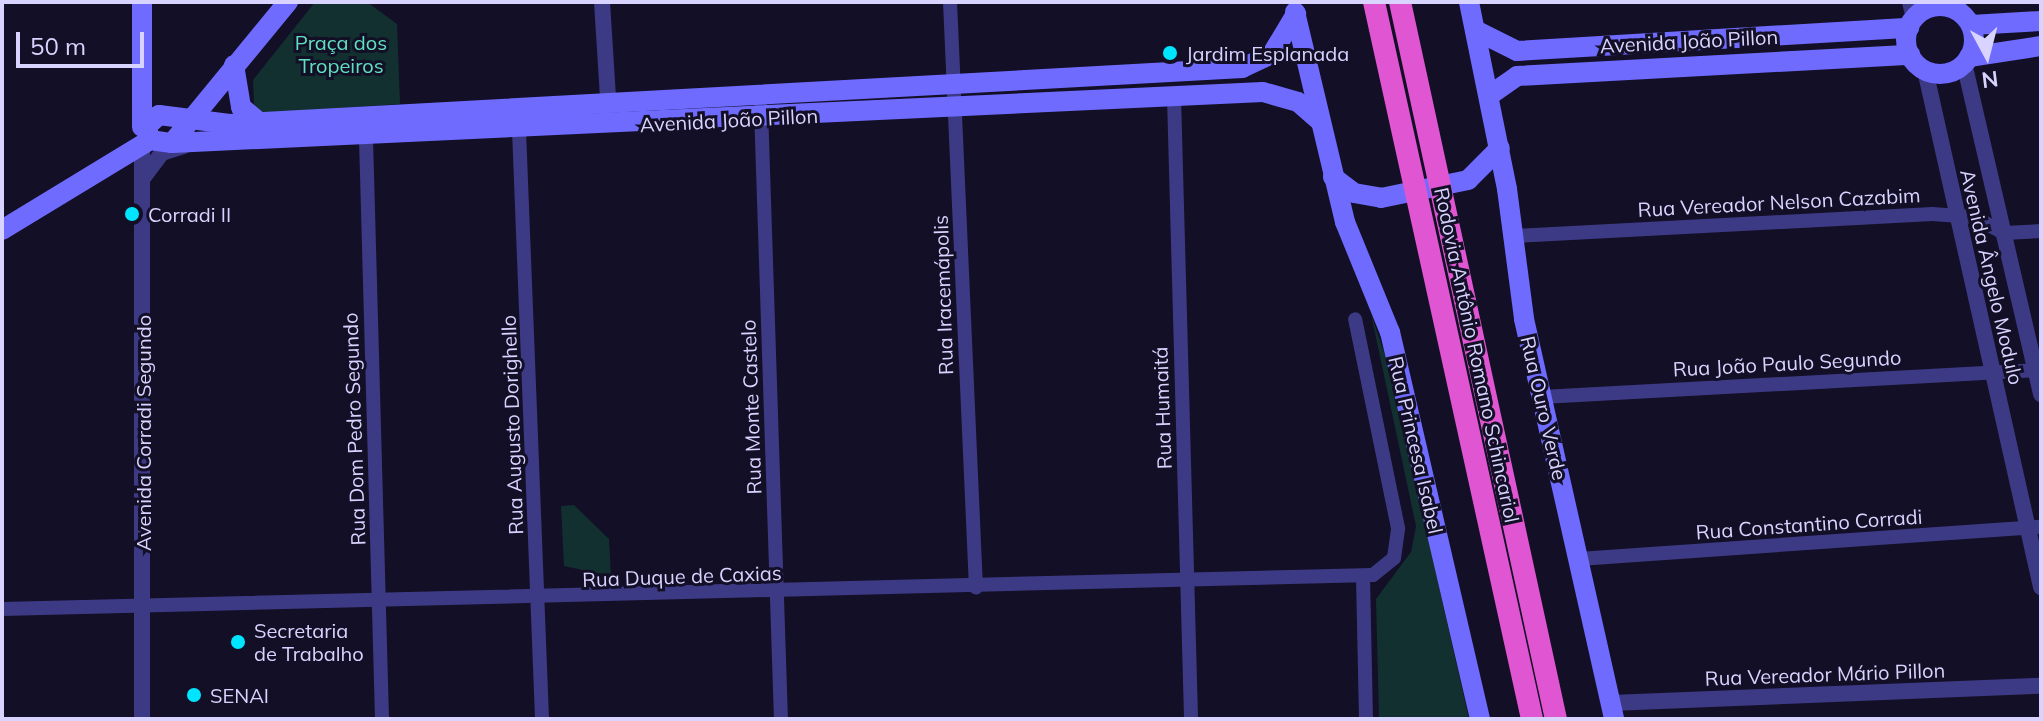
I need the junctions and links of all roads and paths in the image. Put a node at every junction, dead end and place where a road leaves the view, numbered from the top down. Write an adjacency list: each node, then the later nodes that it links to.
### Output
1 (142, 2): 30 (main road)
2 (288, 2): 17 (main road)
3 (602, 2): 23 (street)
4 (950, 2): 19 (street, Rua Iracemápolis)
5 (1374, 2): 64 (highway, Rodovia Antônio Romano Schincariol)
6 (1400, 2): 65 (highway, Rodovia Antônio Romano Schincariol)
7 (1469, 2): 13 (main road, Rua Ouro Verde)
8 (1953, 5): 10 (main road); 12 (main road)
9 (1294, 8): 19 (main road, Avenida João Pillon); 27 (main road, Rua Princesa Isabel)
10 (1911, 16): 13 (main road, Avenida João Pillon); 15 (main road)
11 (2041, 21): 12 (main road)
12 (1971, 25): 16 (main road)
13 (1475, 30): 21 (main road, Rua Ouro Verde)
14 (2041, 46): 16 (main road)
15 (1910, 55): 18 (main road); 21 (main road, Avenida João Pillon)
16 (1967, 60): 18 (main road); 37 (street, Avenida Ângelo Modulo)
17 (234, 65): 26 (main road); 30 (main road)
18 (1925, 70): 34 (street, Avenida Ângelo Modulo)
19 (954, 83): 20 (main road, Avenida João Pillon); 24 (street, Rua Iracemápolis)
20 (761, 94): 23 (main road, Avenida João Pillon); 25 (street, Rua Monte Castelo)
21 (1490, 95): 32 (main road, Rua Ouro Verde)
22 (1174, 97): 24 (main road, Avenida João Pillon); 27 (main road, Avenida João Pillon); 47 (street, Rua Humaitá)
23 (609, 103): 26 (main road, Avenida João Pillon); 28 (street)
24 (956, 108): 25 (main road, Avenida João Pillon); 48 (street, Rua Iracemápolis)
25 (762, 118): 28 (main road, Avenida João Pillon); 50 (street, Rua Monte Castelo)
26 (259, 122): 30 (main road, Avenida João Pillon)
27 (1321, 122): 33 (main road, Rua Princesa Isabel)
28 (610, 126): 29 (main road, Avenida João Pillon)
29 (519, 130): 31 (main road, Avenida João Pillon); 51 (street, Rua Augusto Dorighello)
30 (165, 134): 31 (main road, Avenida João Pillon); 35 (main road); 54 (street, Avenida Corradi Segundo)
31 (366, 138): 52 (street, Rua Dom Pedro Segundo)
32 (1500, 148): 33 (main road); 38 (main road, Rua Ouro Verde)
33 (1333, 177): 63 (main road, Rua Princesa Isabel)
34 (1957, 215): 37 (street, Rua Vereador Nelson Cazabim); 38 (street, Rua Vereador Nelson Cazabim); 41 (street, Avenida Ângelo Modulo)
35 (2, 230)
36 (2041, 231): 37 (street, Rua Vereador Nelson Cazabim)
37 (2004, 233): 40 (street, Avenida Ângelo Modulo)
38 (1514, 236): 43 (main road, Rua Ouro Verde)
39 (1355, 319): 46 (street, Rua Princesa Isabel)
40 (2036, 370): 41 (street, Rua João Paulo Segundo); 42 (street, Avenida Ângelo Modulo)
41 (1993, 372): 43 (street, Rua João Paulo Segundo); 44 (street, Avenida Ângelo Modulo)
42 (2041, 394)
43 (1542, 397): 45 (main road, Rua Ouro Verde)
44 (2034, 529): 45 (street, Rua Constantino Corradi); 49 (street, Avenida Ângelo Modulo)
45 (1579, 559): 56 (main road, Rua Ouro Verde)
46 (1363, 576): 47 (street, Rua Duque de Caxias); 62 (street)
47 (1187, 580): 48 (street, Rua Duque de Caxias); 61 (street, Rua Humaitá)
48 (976, 587): 50 (street, Rua Duque de Caxias)
49 (2041, 587)
50 (777, 593): 51 (street, Rua Duque de Caxias); 60 (street, Rua Monte Castelo)
51 (539, 600): 52 (street, Rua Duque de Caxias); 59 (street, Rua Augusto Dorighello)
52 (379, 604): 54 (street, Rua Duque de Caxias); 58 (street, Rua Dom Pedro Segundo)
53 (2, 609): 54 (street, Rua Duque de Caxias)
54 (143, 611): 57 (street, Avenida Corradi Segundo)
55 (2041, 686): 56 (street, Rua Vereador Mário Pillon)
56 (1612, 711)
57 (142, 719)
58 (382, 719)
59 (542, 719)
60 (781, 719)
61 (1191, 719)
62 (1366, 719)
63 (1480, 719)
64 (1532, 719)
65 (1556, 719)

